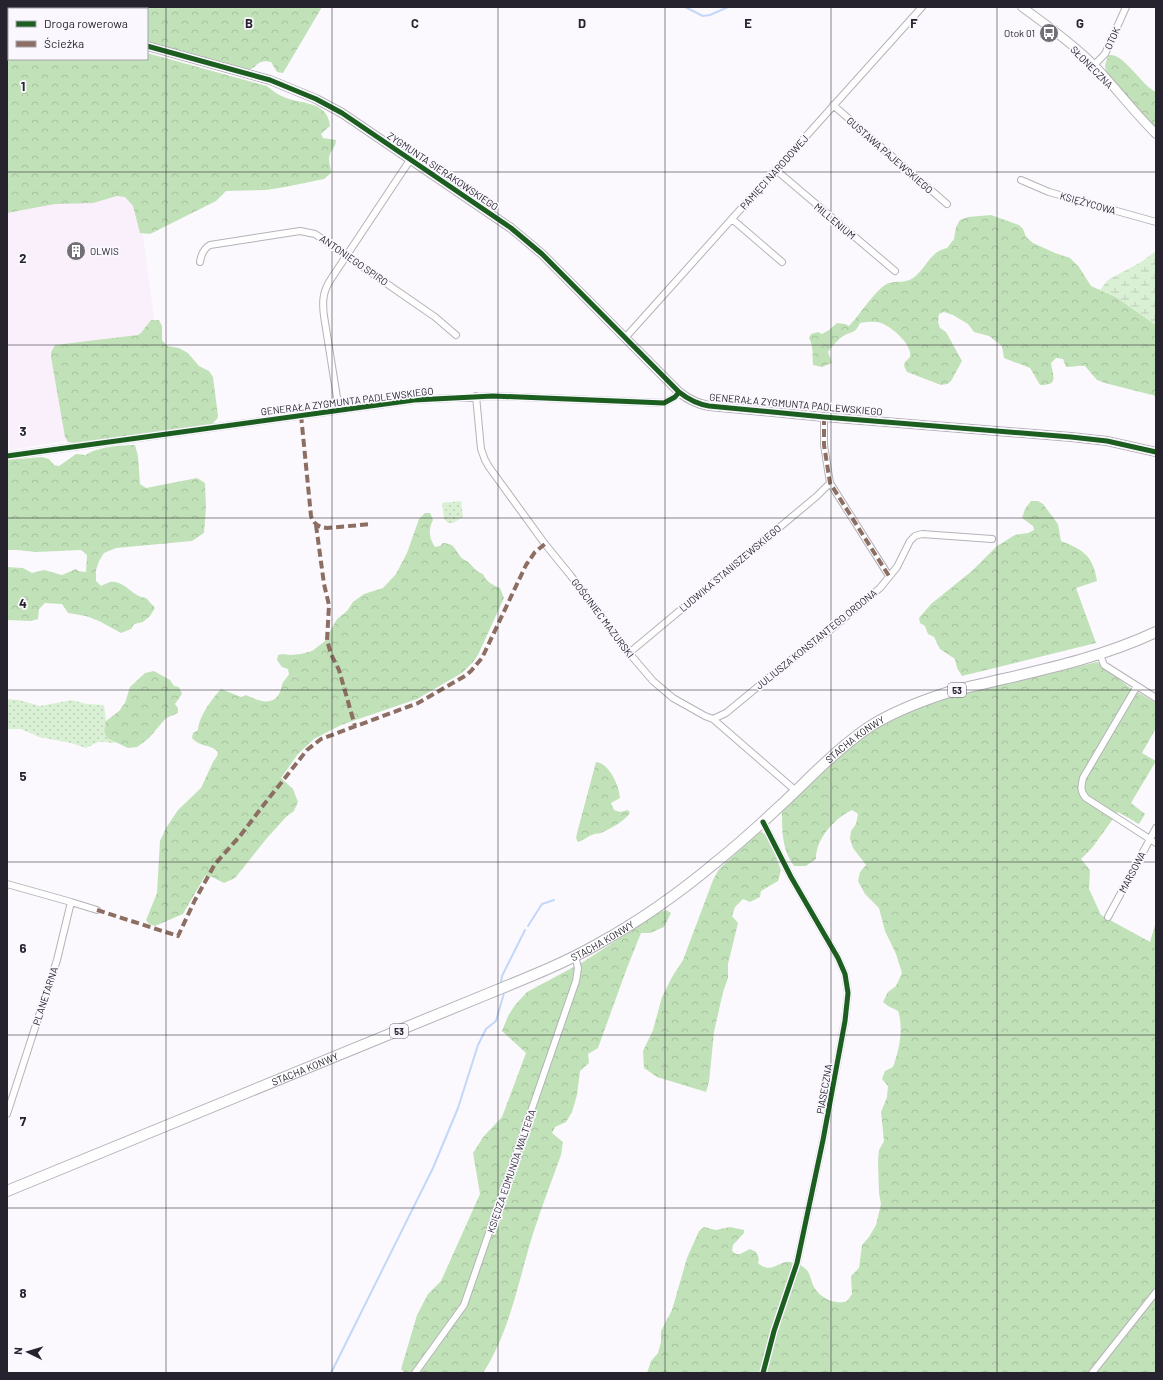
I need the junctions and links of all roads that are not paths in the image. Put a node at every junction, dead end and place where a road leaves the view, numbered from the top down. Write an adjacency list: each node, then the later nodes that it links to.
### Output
1 (922, 7): 6 (street, PAMIĘCI NARODOWEJ)
2 (1022, 7): 5 (street, SŁONECZNA)
3 (1126, 7): 5 (street, OTOK)
4 (148, 46): 8 (street, ZYGMUNTA SIERAKOWSKIEGO)
5 (1094, 65): 7 (street, SŁONECZNA)
6 (834, 105): 9 (street, PAMIĘCI NARODOWEJ); 11 (street, GUSTAWA PAJEWSKIEGO)
7 (1156, 134)
8 (410, 160): 14 (street); 19 (street, ZYGMUNTA SIERAKOWSKIEGO)
9 (776, 170): 12 (street, PAMIĘCI NARODOWEJ); 17 (street, MILLENIUM)
10 (1020, 180): 13 (street, KSIĘŻYCOWA)
11 (947, 204)
12 (732, 219): 16 (street); 19 (street, PAMIĘCI NARODOWEJ)
13 (1156, 222)
14 (347, 255): 15 (street, ANTONIEGO SPIRO); 18 (street, ANTONIEGO SPIRO); 22 (street)
15 (200, 262)
16 (782, 262)
17 (895, 271)
18 (456, 334)
19 (625, 338): 20 (street, ZYGMUNTA SIERAKOWSKIEGO)
20 (679, 392): 21 (street, GENERAŁA ZYGMUNTA PADLEWSKIEGO); 23 (street, GENERAŁA ZYGMUNTA PADLEWSKIEGO)
21 (476, 396): 22 (street, GENERAŁA ZYGMUNTA PADLEWSKIEGO); 30 (street, GOŚCINIEC MAZURSKI)
22 (339, 410): 25 (street, GENERAŁA ZYGMUNTA PADLEWSKIEGO)
23 (824, 417): 24 (street, GENERAŁA ZYGMUNTA PADLEWSKIEGO); 26 (street)
24 (1156, 452)
25 (7, 456)
26 (830, 483): 28 (street); 30 (street, LUDWIKA STANISZEWSKIEGO)
27 (992, 539): 28 (street, JULIUSZA KONSTANTEGO ORDONA)
28 (889, 576): 34 (street, JULIUSZA KONSTANTEGO ORDONA)
29 (1156, 632): 31 (main road, STACHA KONWY / 53)
30 (629, 653): 34 (street, GOŚCINIEC MAZURSKI)
31 (1100, 655): 32 (street); 35 (main road, STACHA KONWY / 53)
32 (1137, 686): 33 (street); 38 (street)
33 (1156, 698)
34 (713, 719): 35 (street, GOŚCINIEC MAZURSKI)
35 (796, 791): 36 (main road, STACHA KONWY / 53)
36 (763, 822): 43 (main road, STACHA KONWY / 53); 48 (street, PIASECZNA)
37 (1156, 828): 38 (street, MARSOWA)
38 (1153, 841): 42 (street, MARSOWA)
39 (7, 884): 40 (street)
40 (71, 902): 41 (street); 44 (street, PLANETARNA)
41 (97, 910)
42 (1108, 917)
43 (575, 956): 45 (main road, STACHA KONWY / 53); 47 (street, KSIĘDZA EDMUNDA WALTERA)
44 (7, 1114)
45 (7, 1191)
46 (1156, 1292): 49 (street)
47 (415, 1373)
48 (763, 1373)
49 (1092, 1373)

